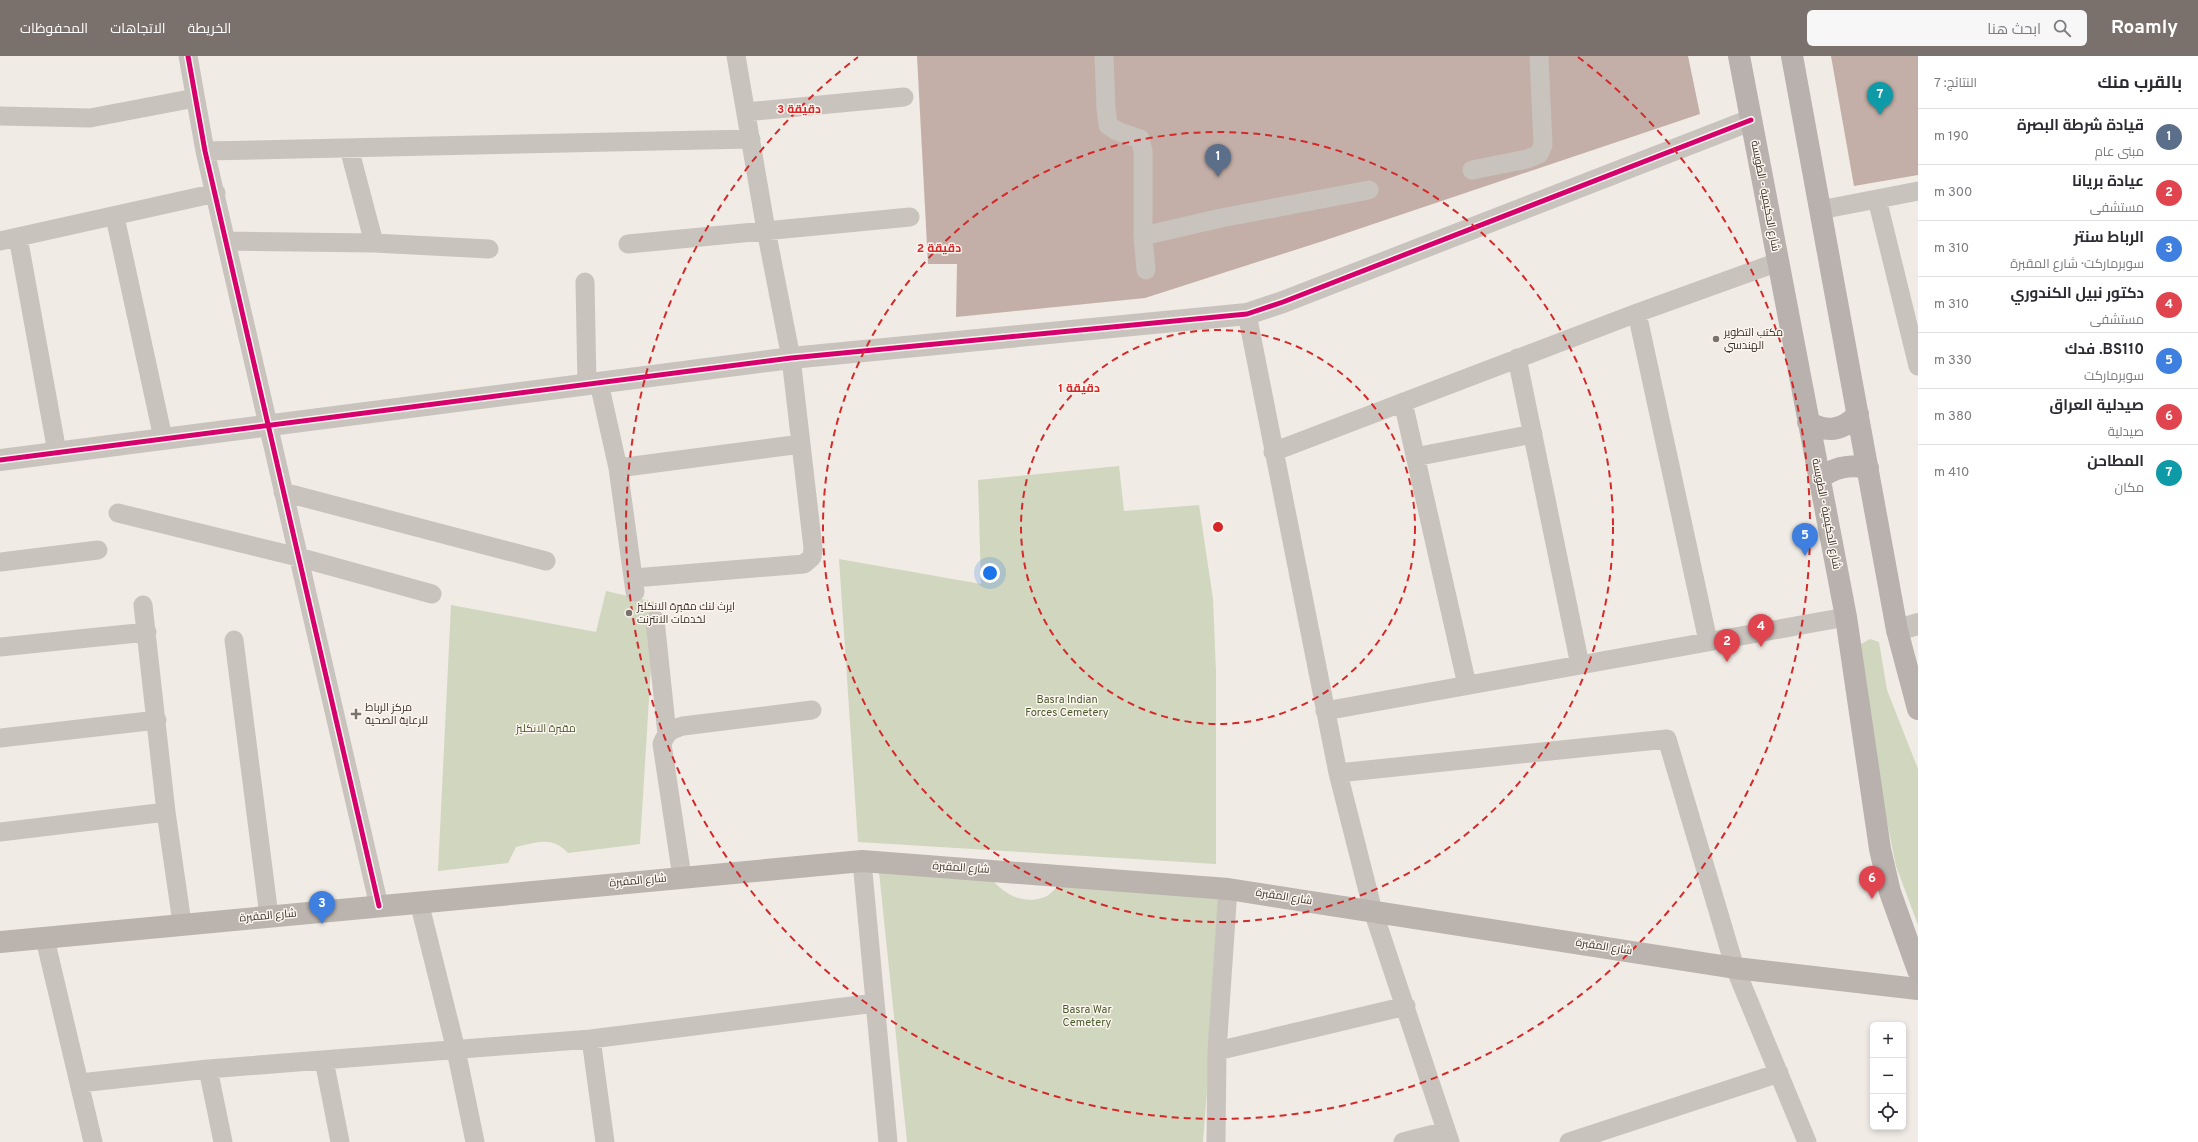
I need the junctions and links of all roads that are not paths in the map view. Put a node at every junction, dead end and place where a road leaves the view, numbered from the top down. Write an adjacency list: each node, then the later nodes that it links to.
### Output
1 (188, 56): 8 (street)
2 (736, 56): 9 (street)
3 (1104, 56): 24 (street)
4 (1539, 56): 15 (street)
5 (1739, 56): 11 (main road, شارع الحكيمية - الطويسة)
6 (1792, 56): 20 (main road)
7 (904, 96): 9 (street)
8 (195, 98): 10 (street); 14 (street)
9 (746, 112): 12 (street)
10 (0, 116)
11 (1751, 120): 31 (main road, شارع الحكيمية - الطويسة); 35 (street)
12 (751, 139): 13 (street); 23 (street)
13 (349, 148): 14 (street); 28 (street)
14 (205, 151): 18 (street)
15 (1472, 170)
16 (1369, 190): 24 (street)
17 (1918, 191): 19 (street)
18 (216, 194): 21 (street); 27 (street)
19 (1877, 199): 20 (street); 38 (street)
20 (1820, 210): 41 (main road)
21 (115, 217): 25 (street); 45 (street)
22 (910, 217): 23 (street)
23 (766, 230): 29 (street); 36 (street)
24 (1143, 236): 32 (street)
25 (18, 237): 26 (street); 47 (street)
26 (0, 241)
27 (226, 241): 28 (street); 43 (street)
28 (374, 243): 30 (street)
29 (628, 244)
30 (489, 249)
31 (1778, 262): 34 (street); 42 (main road, شارع الحكيمية - الطويسة)
32 (1146, 270)
33 (585, 282): 39 (street)
34 (1637, 313): 37 (street); 68 (street)
35 (1247, 314): 36 (street); 48 (street)
36 (791, 358): 39 (street); 46 (street)
37 (1517, 358): 40 (street); 44 (street)
38 (1918, 366)
39 (593, 383): 43 (street); 51 (street)
40 (1402, 402): 48 (street); 49 (street)
41 (1858, 414): 42 (main road); 52 (main road)
42 (1808, 422): 53 (main road, شارع الحكيمية - الطويسة)
43 (267, 424): 45 (street); 54 (street)
44 (1533, 434): 49 (street); 70 (street)
45 (163, 438): 47 (street)
46 (801, 444): 51 (street); 51 (street)
47 (57, 452): 50 (street)
48 (1273, 452): 74 (street)
49 (1415, 457): 71 (street)
50 (0, 460)
51 (618, 468)
52 (1868, 468): 53 (main road); 65 (main road)
53 (1819, 479): 62 (main road, شارع الحكيمية - الطويسة)
54 (283, 492): 57 (street); 58 (street)
55 (118, 513): 57 (street)
56 (98, 550): 59 (street)
57 (298, 557): 60 (street); 85 (street)
58 (546, 561)
59 (0, 562)
60 (432, 594)
61 (143, 605): 66 (street)
62 (1846, 617): 68 (street); 92 (main road, شارع الحكيمية - الطويسة)
63 (655, 620): 76 (street)
64 (1918, 624): 65 (street)
65 (1897, 630): 72 (main road)
66 (147, 632): 69 (street); 75 (street)
67 (234, 640): 87 (street)
68 (1708, 641): 70 (street)
69 (0, 647)
70 (1580, 664): 71 (street)
71 (1467, 685): 74 (street)
72 (1918, 709)
73 (812, 710): 76 (street)
74 (1325, 711): 78 (street)
75 (157, 720): 77 (street); 79 (street)
76 (667, 734): 82 (street)
77 (0, 738)
78 (1338, 773): 86 (street); 91 (street)
79 (166, 812): 80 (street); 88 (street)
80 (0, 832)
81 (862, 861): 82 (main road, شارع المقبرة); 83 (main road, شارع المقبرة); 94 (street)
82 (682, 877): 84 (main road, شارع المقبرة)
83 (1228, 888): 86 (main road, شارع المقبرة); 98 (street)
84 (419, 902): 85 (main road, شارع المقبرة); 97 (street)
85 (379, 906): 87 (main road, شارع المقبرة)
86 (1373, 911): 91 (main road, شارع المقبرة); 95 (street)
87 (269, 916): 88 (main road, شارع المقبرة)
88 (182, 924): 89 (main road, شارع المقبرة)
89 (45, 939): 90 (main road, شارع المقبرة); 102 (street)
90 (0, 942)
91 (1735, 968): 93 (main road, شارع المقبرة); 101 (street)
92 (1918, 970)
93 (1918, 989)
94 (875, 1003): 96 (street); 109 (street)
95 (1406, 1006): 98 (street); 103 (street)
96 (591, 1039): 97 (street); 108 (street)
97 (456, 1050): 99 (street); 107 (street)
98 (1218, 1051): 110 (street)
99 (324, 1060): 100 (street); 106 (street)
100 (208, 1069): 102 (street); 105 (street)
101 (1778, 1072): 112 (street); 113 (street)
102 (80, 1083): 104 (street)
103 (1448, 1137): 111 (street)
104 (93, 1142)
105 (223, 1142)
106 (340, 1142)
107 (475, 1142)
108 (605, 1142)
109 (888, 1142)
110 (1216, 1142)
111 (1403, 1142)
112 (1569, 1142)
113 (1807, 1142)

